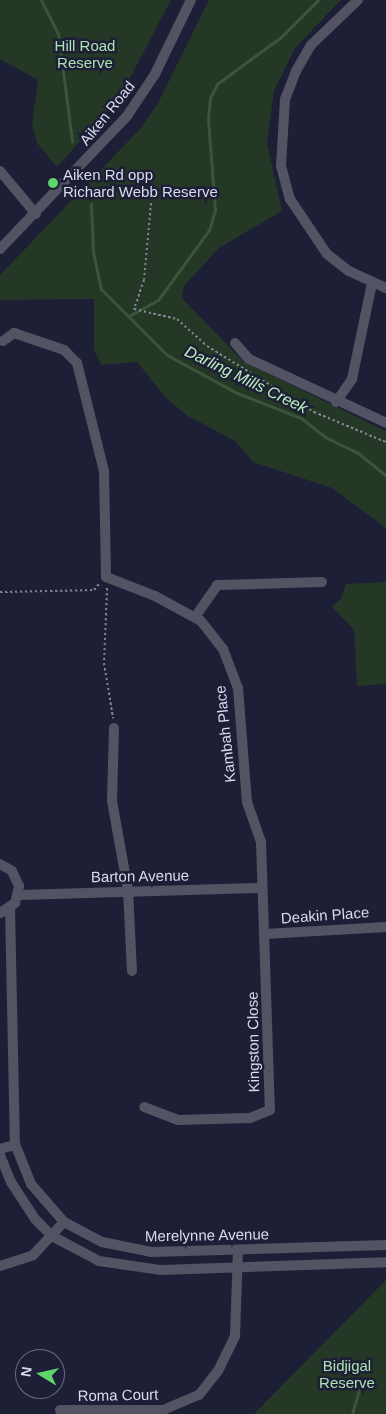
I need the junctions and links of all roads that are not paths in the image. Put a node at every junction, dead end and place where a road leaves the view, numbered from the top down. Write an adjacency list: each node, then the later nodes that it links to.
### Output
1 (191, 0): 4 (street, Aiken Road)
2 (358, 0): 6 (street)
3 (0, 171): 4 (street)
4 (36, 214): 5 (street, Aiken Road)
5 (0, 249)
6 (372, 283): 7 (street); 10 (street)
7 (386, 288)
8 (3, 341): 13 (street, Kambah Place)
9 (235, 343): 10 (street)
10 (336, 402): 11 (street)
11 (386, 423)
12 (322, 582): 13 (street)
13 (195, 617): 16 (street, Kambah Place)
14 (114, 728): 17 (street)
15 (0, 864): 18 (street)
16 (261, 888): 17 (street, Barton Avenue); 21 (street, Kambah Place)
17 (128, 890): 18 (street, Barton Avenue); 22 (street)
18 (18, 895): 19 (street)
19 (5, 911): 23 (street, Merelynne Avenue)
20 (386, 927): 21 (street, Deakin Place)
21 (266, 934): 24 (street, Kingston Close)
22 (132, 971)
23 (5, 1064): 25 (street, Merelynne Avenue)
24 (144, 1107)
25 (15, 1145): 26 (street); 28 (street, Merelynne Avenue)
26 (0, 1149)
27 (0, 1156): 29 (street)
28 (64, 1222): 29 (street); 31 (street, Merelynne Avenue)
29 (52, 1236): 33 (street); 34 (street)
30 (386, 1245): 31 (street, Merelynne Avenue)
31 (238, 1250): 34 (street, Roma Court)
32 (386, 1262): 34 (street)
33 (0, 1266)
34 (238, 1269): 35 (street, Roma Court)
35 (60, 1410)

